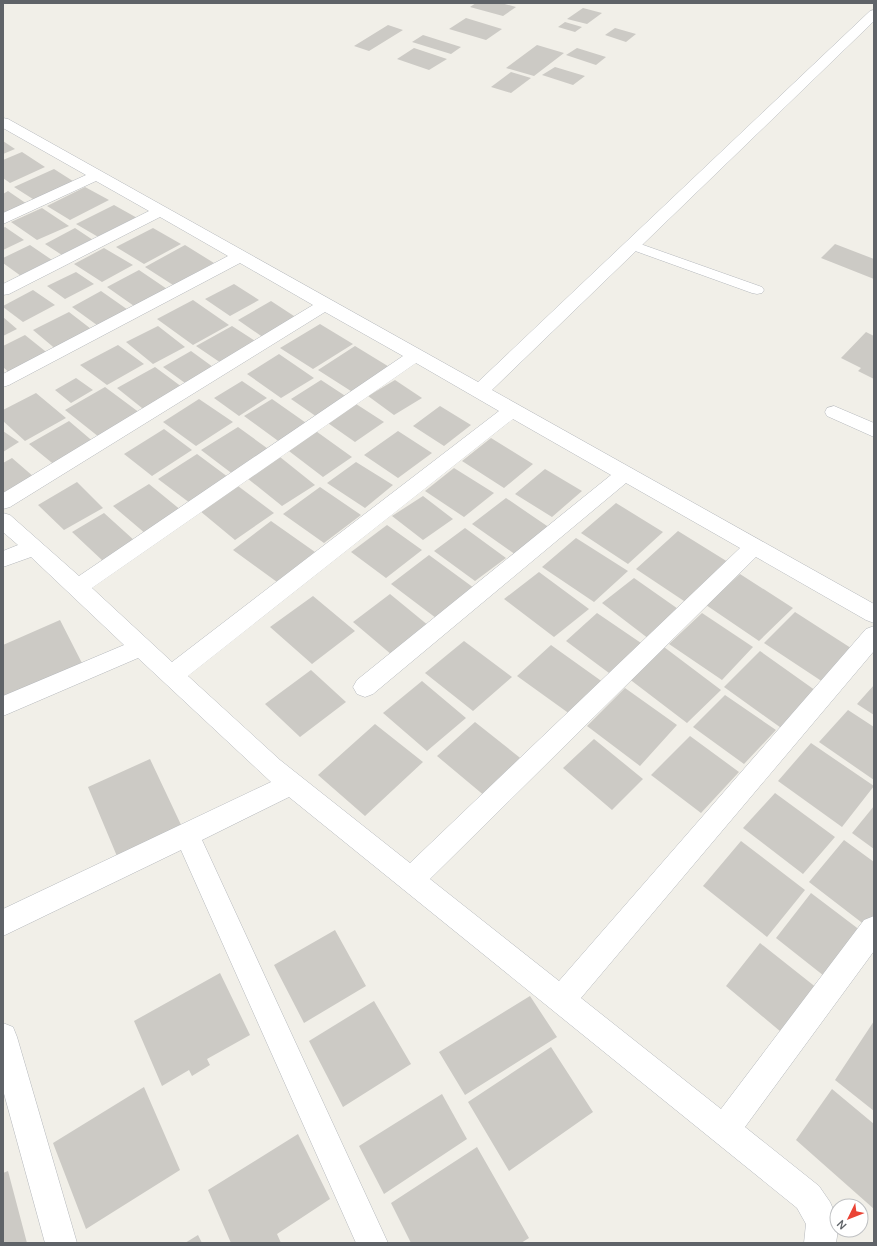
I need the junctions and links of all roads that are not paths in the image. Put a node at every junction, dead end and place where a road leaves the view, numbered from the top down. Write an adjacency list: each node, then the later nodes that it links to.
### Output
1 (874, 14): 6 (street)
2 (3, 122): 3 (street)
3 (97, 175): 4 (street); 5 (street)
4 (161, 211): 7 (street); 8 (street)
5 (3, 218)
6 (632, 245): 9 (lane); 13 (street)
7 (241, 256): 10 (street); 12 (street)
8 (3, 290)
9 (757, 290)
10 (326, 304): 11 (street); 18 (street)
11 (416, 355): 13 (street); 23 (street)
12 (3, 381)
13 (480, 391): 14 (street)
14 (513, 409): 17 (street); 27 (street)
15 (834, 412): 16 (street)
16 (874, 430)
17 (626, 473): 20 (street); 28 (street)
18 (3, 502)
19 (3, 520): 21 (street)
20 (754, 546): 24 (street); 32 (street)
21 (34, 547): 22 (street); 23 (street)
22 (3, 559)
23 (77, 588): 26 (street)
24 (874, 614)
25 (874, 635): 35 (street)
26 (140, 647): 27 (street); 29 (street)
27 (171, 676): 30 (street)
28 (365, 687)
29 (3, 706)
30 (292, 784): 31 (street); 32 (street)
31 (186, 835): 33 (street); 39 (street)
32 (411, 880): 35 (street)
33 (3, 923)
34 (874, 928): 37 (street)
35 (561, 1000): 37 (street)
36 (3, 1037): 38 (street)
37 (724, 1130): 40 (street)
38 (61, 1243)
39 (372, 1243)
40 (820, 1243)

